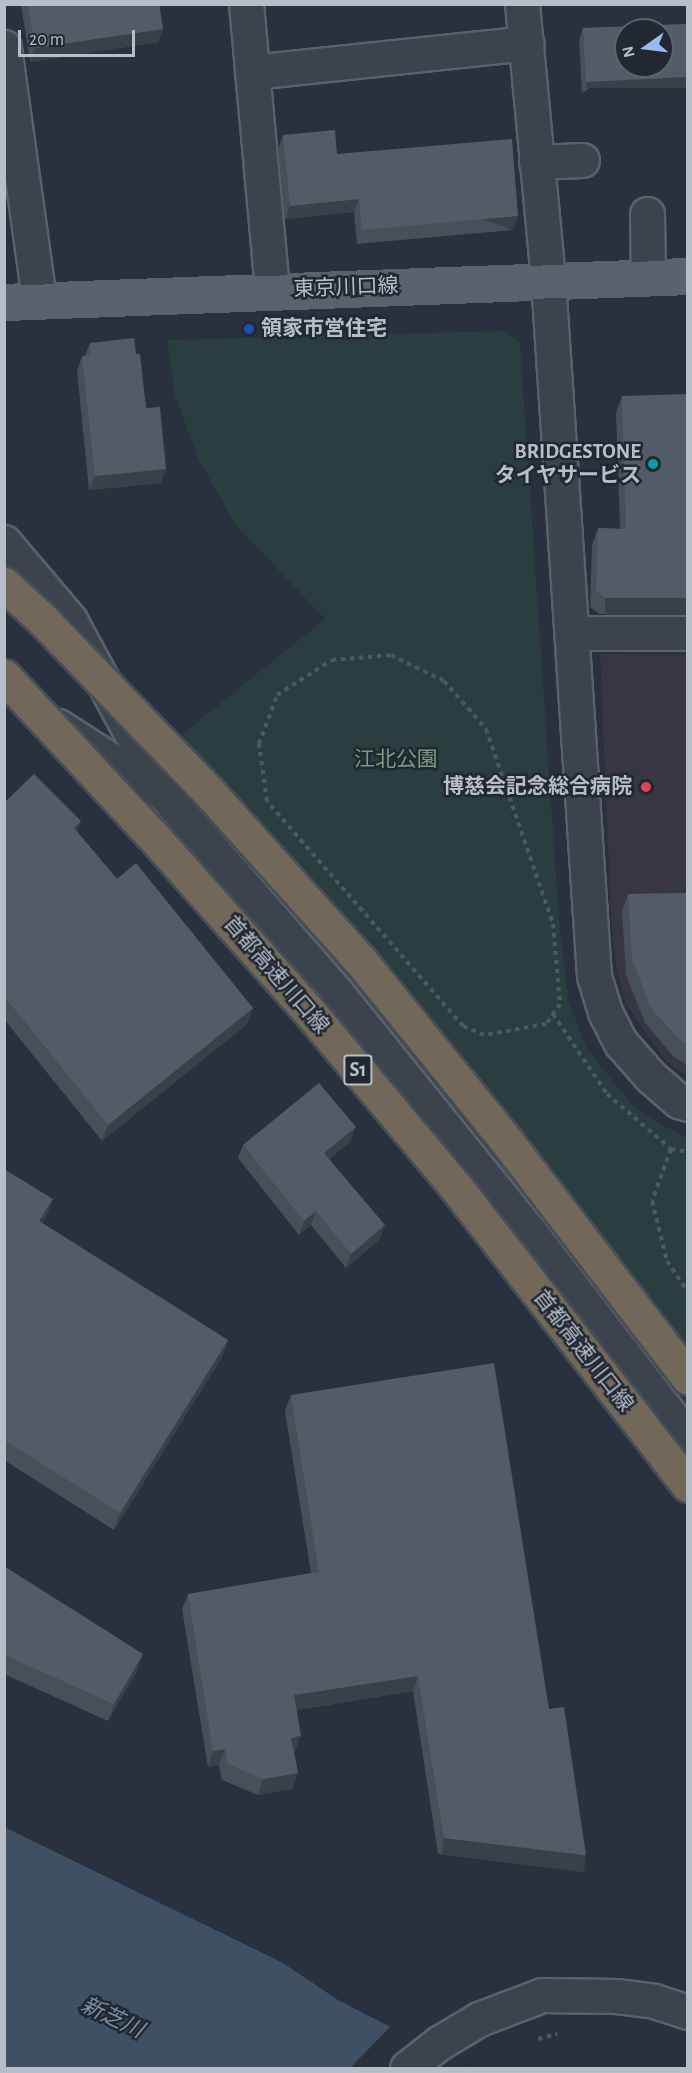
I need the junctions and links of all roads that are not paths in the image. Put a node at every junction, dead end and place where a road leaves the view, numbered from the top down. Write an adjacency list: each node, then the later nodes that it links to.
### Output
1 (246, 4): 5 (street)
2 (522, 4): 3 (street)
3 (526, 43): 5 (street); 7 (street)
4 (4, 47): 13 (street)
5 (252, 72): 12 (street)
6 (582, 160): 7 (street)
7 (537, 162): 11 (street)
8 (647, 214): 10 (street)
9 (687, 276): 10 (main road, 東京川口線)
10 (648, 277): 11 (main road, 東京川口線)
11 (548, 280): 12 (main road, 東京川口線); 17 (street)
12 (272, 291): 13 (main road, 東京川口線)
13 (39, 300): 14 (main road, 東京川口線)
14 (4, 302)
15 (4, 542): 21 (street)
16 (4, 584): 23 (highway, bridge)
17 (573, 633): 18 (street); 22 (street)
18 (687, 633)
19 (4, 676): 25 (highway, 首都高速川口線 / S1, bridge)
20 (4, 693): 21 (street)
21 (163, 793): 24 (street)
22 (687, 1104)
23 (687, 1378)
24 (687, 1438)
25 (687, 1485)
26 (687, 2012): 27 (street)
27 (407, 2068)

